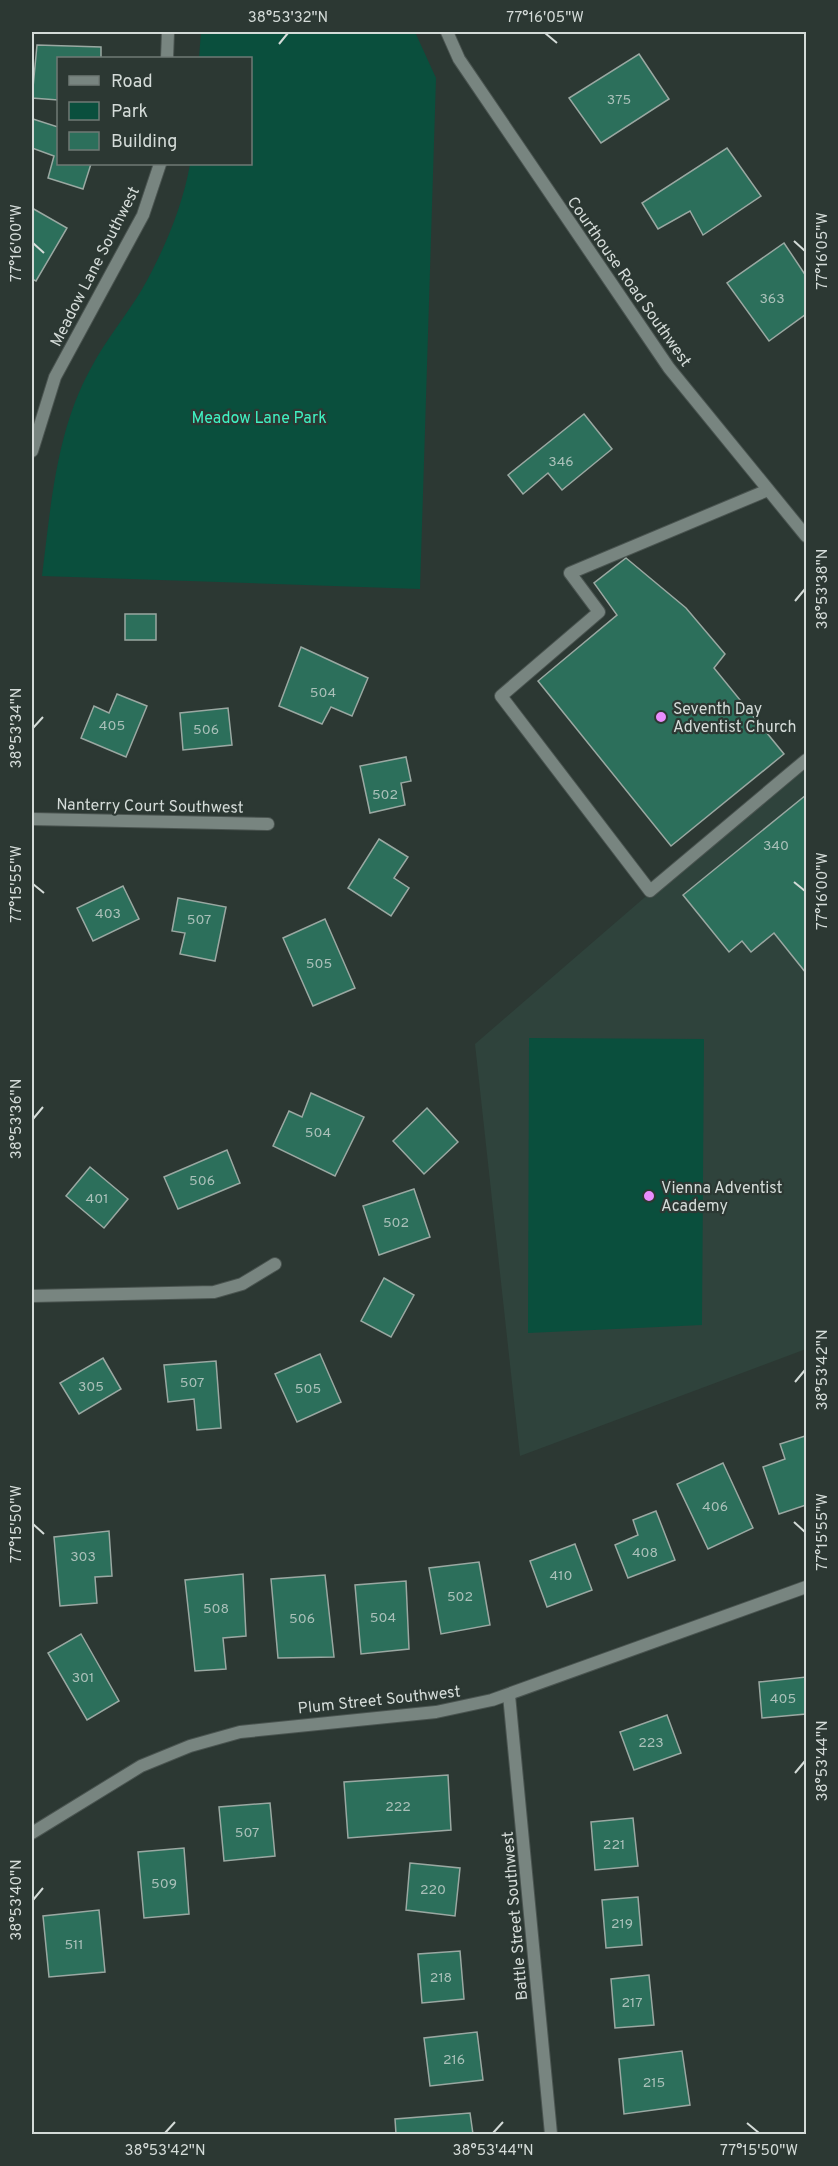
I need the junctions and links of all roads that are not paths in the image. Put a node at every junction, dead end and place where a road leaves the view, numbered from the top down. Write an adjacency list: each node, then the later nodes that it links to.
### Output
1 (168, 32): 3 (street)
2 (447, 32): 6 (street, Courthouse Road Southwest)
3 (167, 57)
4 (160, 165): 5 (street, Meadow Lane Southwest)
5 (32, 451)
6 (768, 490): 7 (street, Courthouse Road Southwest); 8 (street)
7 (807, 536)
8 (807, 760)
9 (32, 819): 10 (street, Nanterry Court Southwest)
10 (268, 824)
11 (275, 1264): 12 (street)
12 (32, 1296)
13 (807, 1587): 14 (street, Plum Street Southwest)
14 (509, 1695): 15 (street, Plum Street Southwest); 16 (street, Battle Street Southwest)
15 (32, 1833)
16 (551, 2134)

